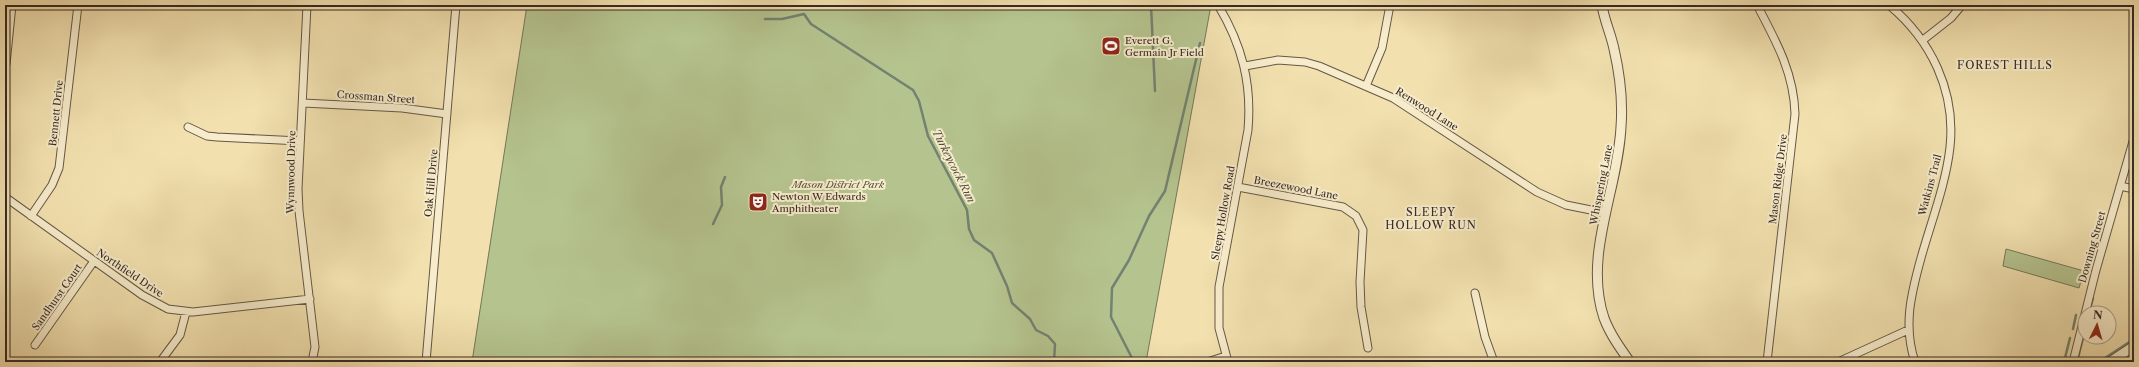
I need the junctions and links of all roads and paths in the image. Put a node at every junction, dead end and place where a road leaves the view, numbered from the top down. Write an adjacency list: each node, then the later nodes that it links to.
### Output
1 (12, 5): 12 (street)
2 (78, 5): 25 (street, Bennett Drive)
3 (307, 5): 15 (street, Wynnwood Drive)
4 (456, 5): 16 (street, Oak Hill Drive)
5 (1218, 5): 13 (street)
6 (1390, 5): 14 (street)
7 (1602, 5): 24 (street, Whispering Lane)
8 (1757, 5): 41 (street, Mason Ridge Drive)
9 (1889, 5): 11 (street, Watkins Trail)
10 (1962, 5): 11 (street)
11 (1923, 40): 30 (street, Watkins Trail)
12 (6, 64)
13 (1245, 66): 14 (street, Renwood Lane); 21 (street, Sleepy Hollow Road)
14 (1366, 86): 24 (street, Renwood Lane)
15 (302, 103): 16 (street, Crossman Street); 19 (street, Wynnwood Drive)
16 (447, 114): 37 (street, Oak Hill Drive)
17 (188, 127): 19 (street)
18 (2134, 138): 20 (street, Downing Street)
19 (300, 141): 28 (street, Wynnwood Drive)
20 (2120, 186): 22 (street); 44 (street, Downing Street)
21 (1238, 187): 33 (street, Breezewood Lane); 34 (street, Sleepy Hollow Road)
22 (2134, 189)
23 (5, 197): 25 (street, Northfield Drive)
24 (1606, 213): 40 (street, Whispering Lane)
25 (31, 216): 26 (street, Northfield Drive)
26 (94, 261): 29 (street, Northfield Drive); 31 (street, Sandhurst Court)
27 (1475, 293): 39 (street)
28 (310, 299): 29 (street, Northfield Drive); 36 (street, Wynnwood Drive)
29 (186, 312): 35 (street)
30 (1908, 330): 42 (street); 43 (street, Watkins Trail)
31 (35, 345)
32 (2134, 346): 45 (street)
33 (1368, 348)
34 (1227, 359): 38 (street)
35 (160, 362)
36 (312, 362)
37 (426, 362)
38 (1207, 362)
39 (1494, 362)
40 (1630, 362)
41 (1767, 362)
42 (1838, 362)
43 (1915, 362)
44 (2073, 362)
45 (2110, 362)

